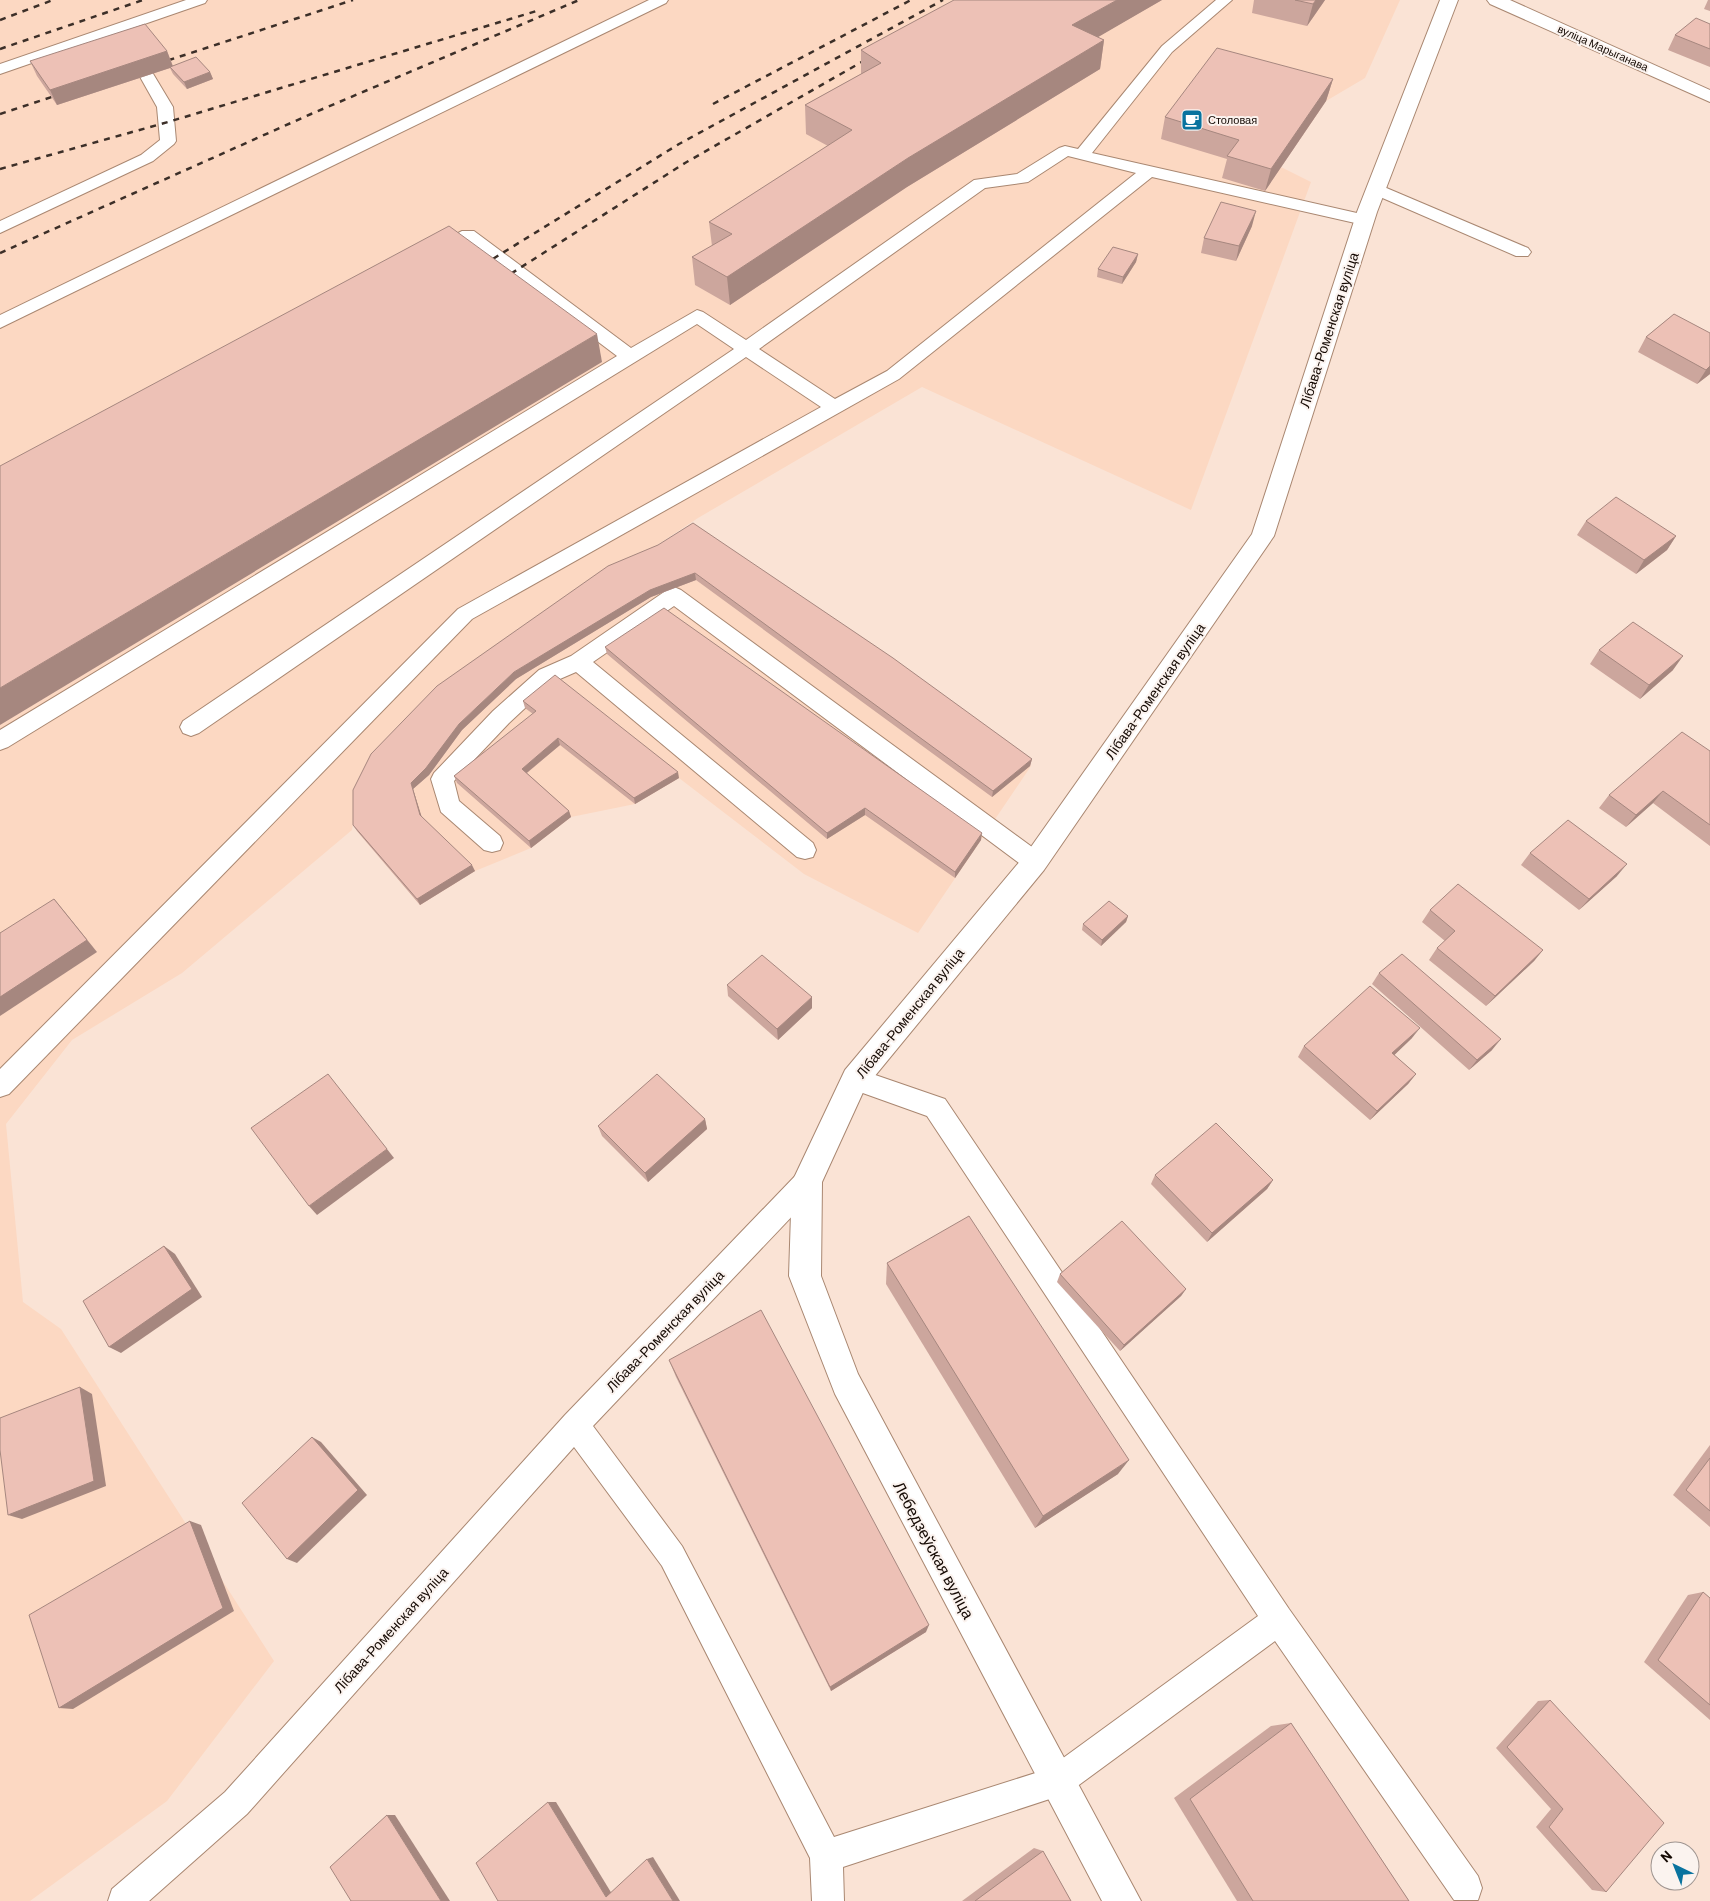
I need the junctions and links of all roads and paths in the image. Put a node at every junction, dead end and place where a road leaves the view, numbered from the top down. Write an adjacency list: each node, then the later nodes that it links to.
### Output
1 (200, 0): 6 (lane)
2 (661, 0): 16 (lane)
3 (1225, 0): 9 (lane)
4 (1449, 0): 11 (main road, Лібава-Роменская вуліца)
5 (1496, 0): 8 (main road, вуліца Марыганава)
6 (0, 70)
7 (147, 76): 13 (lane)
8 (1710, 97)
9 (1082, 155): 10 (lane); 17 (lane)
10 (1149, 171): 12 (lane); 19 (lane)
11 (1378, 189): 12 (main road, Лібава-Роменская вуліца); 14 (lane)
12 (1364, 220): 25 (main road, Лібава-Роменская вуліца)
13 (0, 228)
14 (1522, 252)
15 (425, 258): 18 (lane)
16 (0, 322)
17 (746, 349): 18 (lane); 19 (lane); 21 (lane)
18 (630, 357): 22 (lane)
19 (835, 408): 27 (lane)
20 (578, 662): 23 (lane); 24 (lane); 25 (lane)
21 (191, 727)
22 (0, 741)
23 (492, 844)
24 (804, 850)
25 (1035, 862): 26 (main road, Лібава-Роменская вуліца)
26 (855, 1079): 28 (main road, Лібава-Роменская вуліца); 30 (lane)
27 (0, 1086)
28 (807, 1182): 29 (lane, Лібава-Роменская вуліца); 31 (main road, Лебедзеўская вуліца)
29 (574, 1425): 32 (lane); 34 (lane, Лібава-Роменская вуліца)
30 (1278, 1620): 31 (lane); 33 (lane)
31 (1057, 1782): 32 (lane); 36 (main road, Лебедзеўская вуліца)
32 (826, 1856): 35 (lane)
33 (1466, 1888)
34 (124, 1901)
35 (828, 1901)
36 (1122, 1901)

